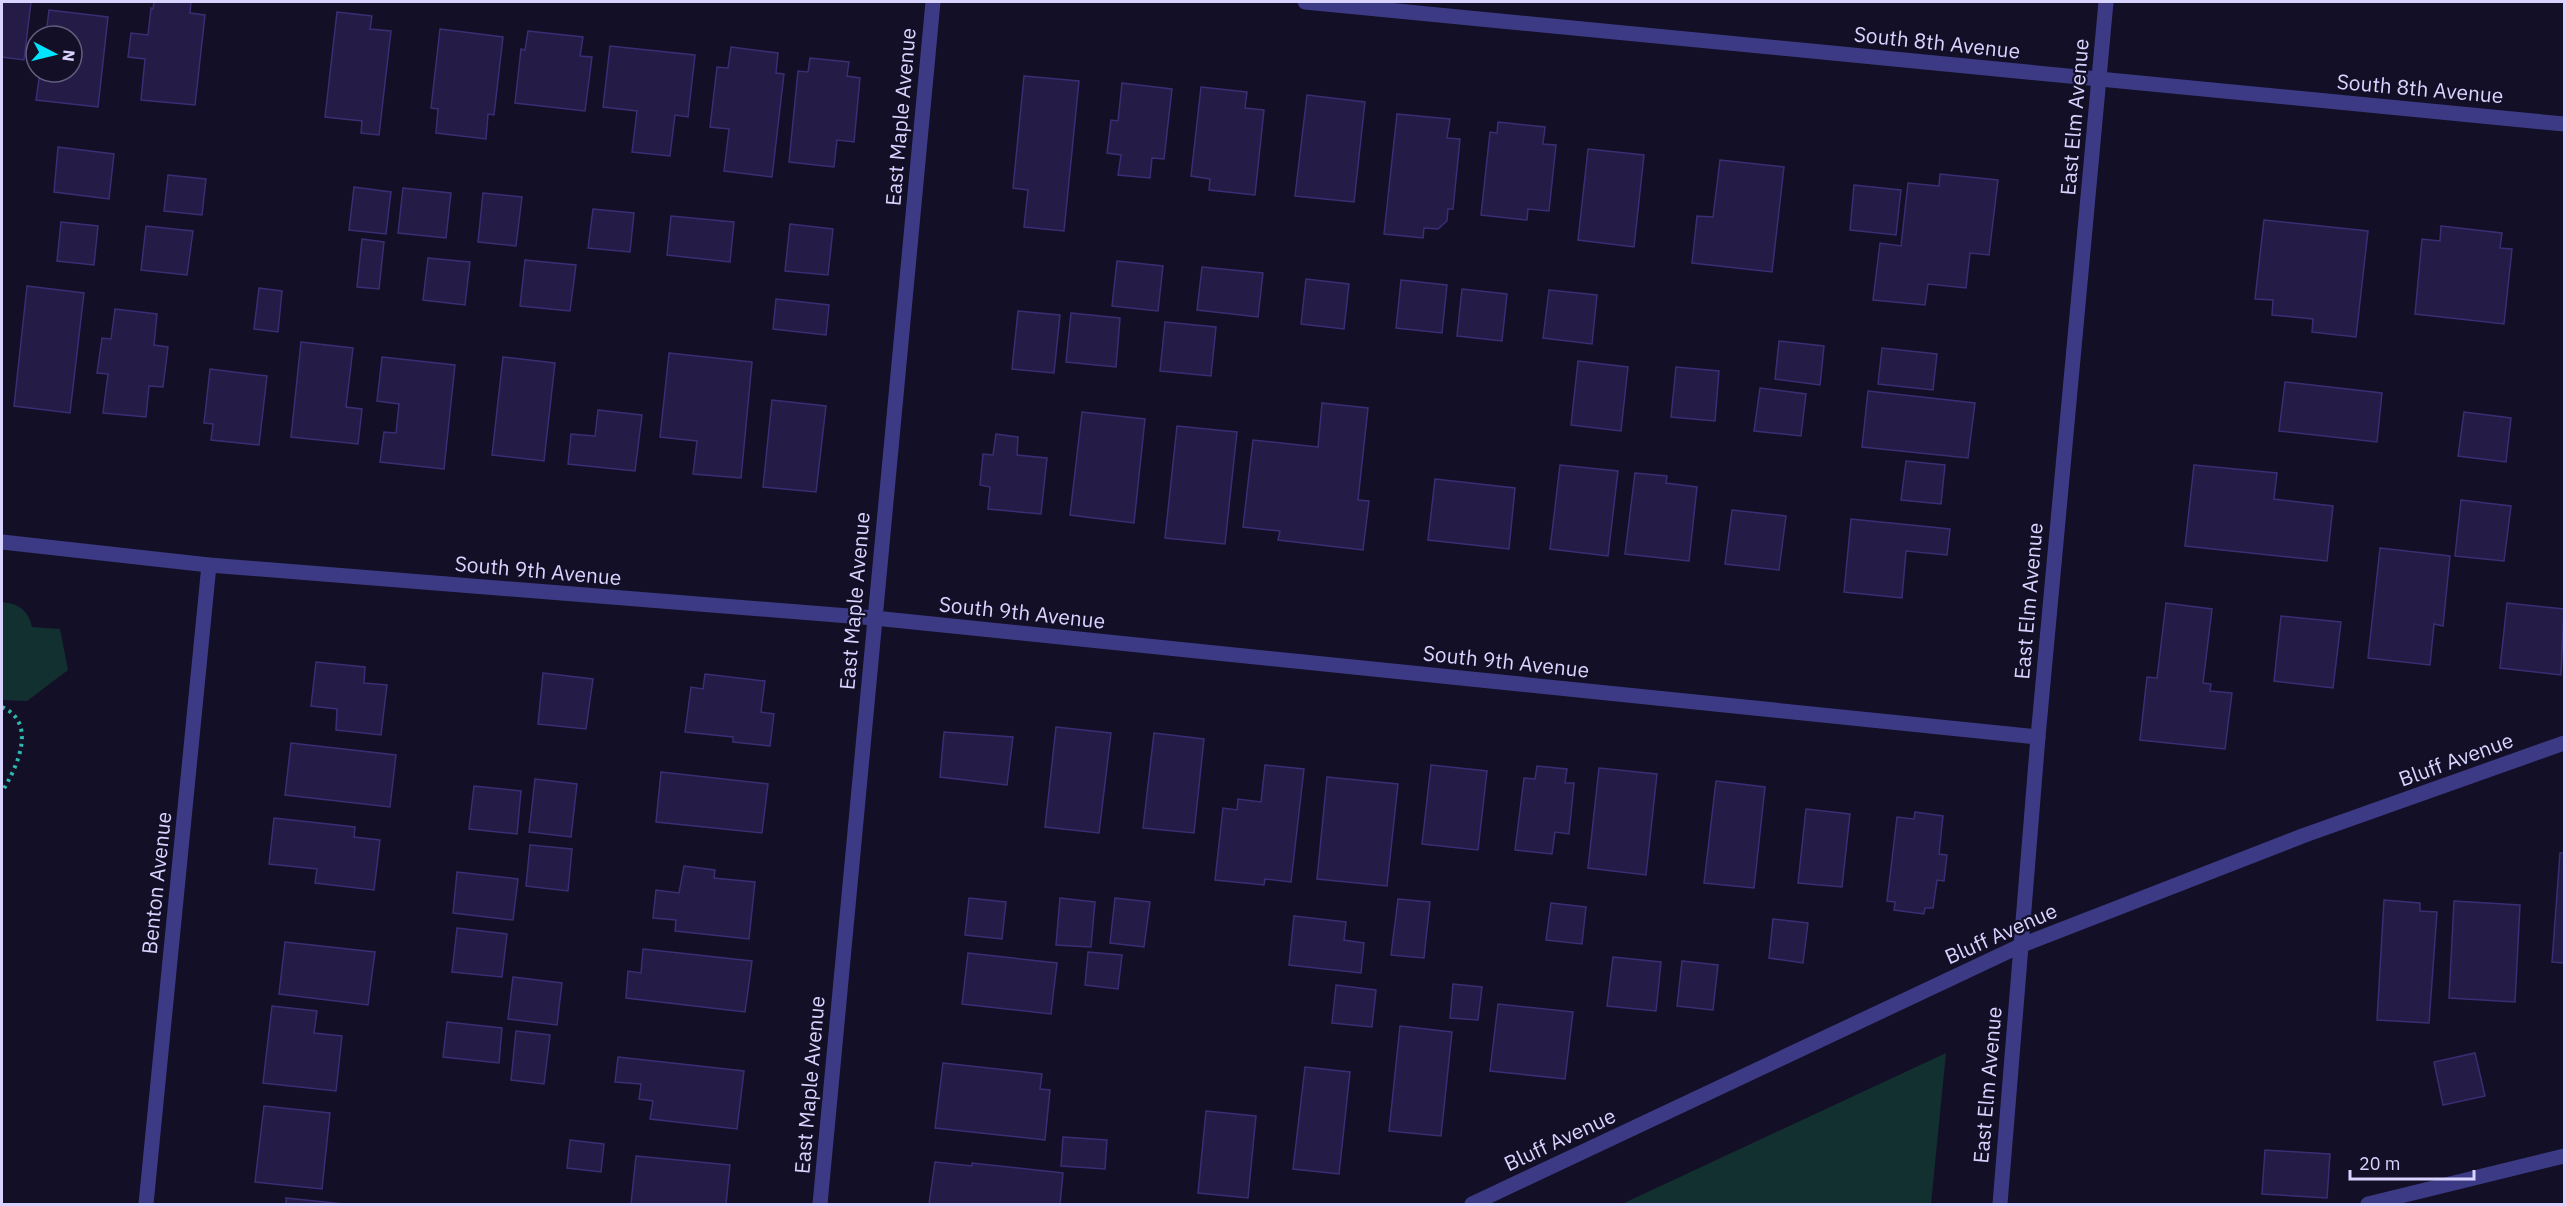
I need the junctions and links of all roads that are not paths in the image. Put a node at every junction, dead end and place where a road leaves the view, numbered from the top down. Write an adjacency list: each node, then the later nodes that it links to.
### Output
1 (933, 2): 8 (street, East Maple Avenue)
2 (1305, 2): 4 (street, South 8th Avenue)
3 (2106, 2): 4 (street, East Elm Avenue)
4 (2099, 80): 5 (street, South 8th Avenue); 9 (street, East Elm Avenue)
5 (2565, 124)
6 (2, 542): 7 (street, South 9th Avenue)
7 (208, 565): 8 (street, South 9th Avenue); 13 (street, Benton Avenue)
8 (874, 618): 9 (street, South 9th Avenue); 14 (street, East Maple Avenue)
9 (2038, 737): 11 (street, East Elm Avenue)
10 (2565, 743): 11 (street, Bluff Avenue)
11 (2022, 945): 15 (street, Bluff Avenue); 16 (street, East Elm Avenue)
12 (2565, 1156): 17 (street)
13 (146, 1204)
14 (820, 1204)
15 (1472, 1204)
16 (2000, 1204)
17 (2367, 1204)

